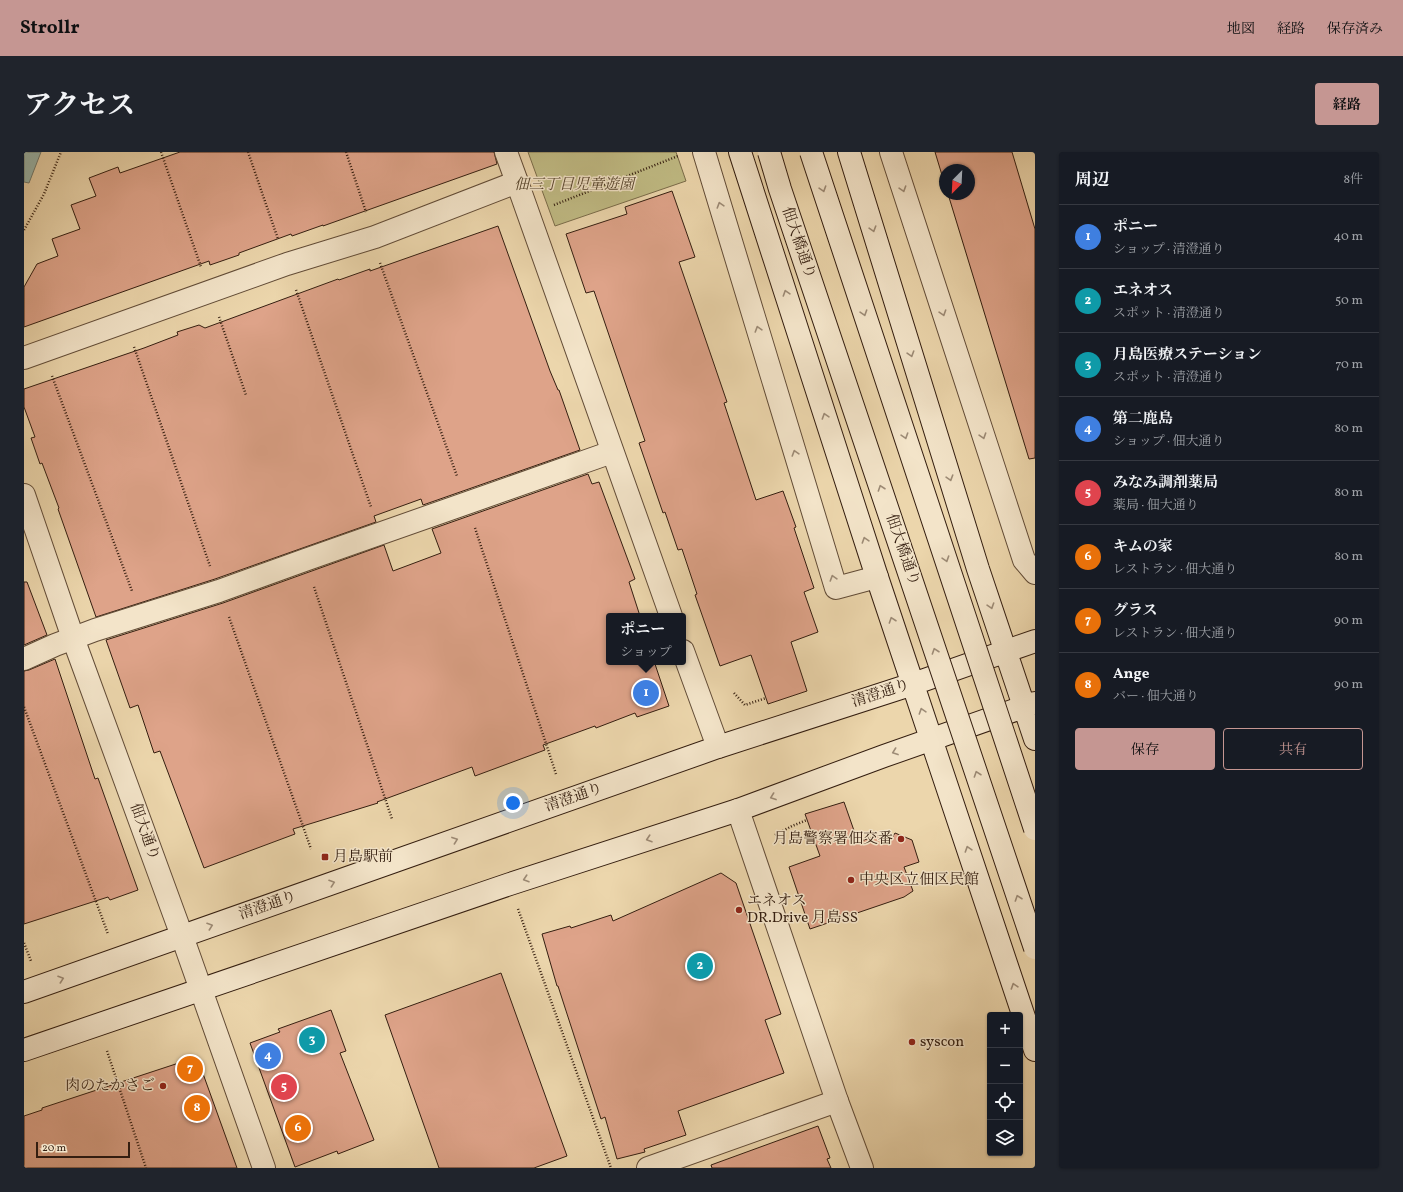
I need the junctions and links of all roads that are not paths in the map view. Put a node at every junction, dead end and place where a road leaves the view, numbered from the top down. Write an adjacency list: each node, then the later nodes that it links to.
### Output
1 (506, 152): 8 (main road)
2 (704, 152): 13 (main road, one-way to 2)
3 (740, 152): 13 (main road, one-way to 3)
4 (769, 152): 28 (main road, 佃大橋通り, one-way to 4, bridge)
5 (811, 152): 26 (main road, one-way to 26, bridge)
6 (849, 152): 17 (main road, one-way to 17)
7 (891, 152): 12 (main road, one-way to 12)
8 (517, 182): 9 (main road); 10 (main road)
9 (34, 355)
10 (612, 452): 14 (main road); 15 (main road)
11 (24, 495): 15 (main road, 佃大通り)
12 (1035, 573)
13 (877, 577): 20 (main road, one-way to 13)
14 (669, 613)
15 (73, 638): 18 (main road); 27 (main road, 佃大通り)
16 (1035, 641): 17 (main road, 清澄通り)
17 (1006, 651): 20 (main road, 清澄通り); 21 (main road)
18 (24, 659)
19 (686, 659): 24 (main road)
20 (913, 684): 22 (main road, one-way to 20); 24 (main road, 清澄通り)
21 (1030, 705): 22 (main road); 23 (main road)
22 (931, 739): 25 (main road, one-way to 25); 32 (main road, one-way to 22)
23 (1035, 739)
24 (718, 747): 27 (main road, 清澄通り, one-way to 24)
25 (738, 810): 29 (main road, one-way to 29); 33 (main road)
26 (1035, 829)
27 (182, 936): 29 (main road, 佃大通り); 30 (main road, 清澄通り, one-way to 27)
28 (1035, 948)
29 (201, 990): 31 (main road); 34 (main road, 佃大通り)
30 (24, 992)
31 (24, 1050)
32 (1035, 1050)
33 (837, 1101): 35 (main road); 36 (main road)
34 (264, 1168)
35 (648, 1168)
36 (862, 1168)

